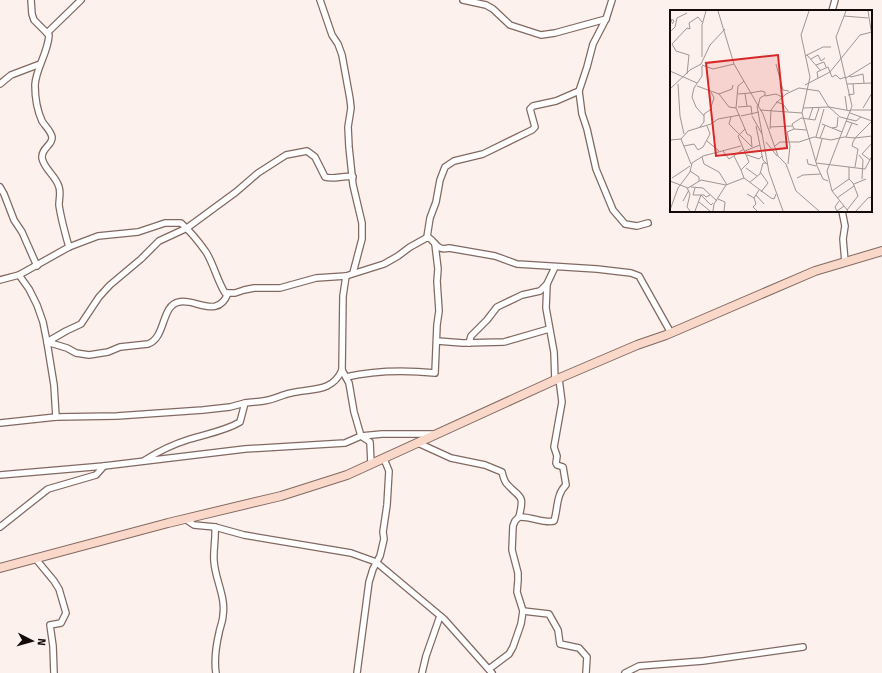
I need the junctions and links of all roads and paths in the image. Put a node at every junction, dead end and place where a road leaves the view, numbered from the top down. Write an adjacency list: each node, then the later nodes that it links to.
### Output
1 (31, 0): 9 (street)
2 (81, 0): 9 (street)
3 (320, 0): 13 (street)
4 (463, 0): 8 (street)
5 (612, 0): 8 (street)
6 (835, 0): 7 (street)
7 (832, 10)
8 (606, 19): 12 (street)
9 (47, 33): 10 (street)
10 (40, 64): 11 (street); 20 (street)
11 (0, 84)
12 (579, 91): 16 (street); 18 (street)
13 (352, 176): 17 (street); 25 (street)
14 (0, 187): 23 (street)
15 (842, 212): 22 (street)
16 (648, 223)
17 (187, 228): 20 (street); 30 (street); 34 (street)
18 (427, 237): 19 (street); 25 (street)
19 (434, 243): 24 (street); 33 (street)
20 (69, 247): 23 (street)
21 (882, 251): 22 (street)
22 (844, 262): 32 (street)
23 (37, 266): 26 (street)
24 (555, 267): 29 (street); 32 (street)
25 (353, 273): 27 (street)
26 (19, 275): 28 (street); 34 (street)
27 (346, 276): 30 (street); 36 (street)
28 (0, 280)
29 (547, 284): 31 (street); 35 (street)
30 (228, 293): 34 (street)
31 (549, 329): 35 (street); 38 (street)
32 (671, 333): 38 (street)
33 (437, 341): 35 (street); 37 (street)
34 (47, 342): 40 (street)
35 (469, 343)
36 (342, 370): 37 (street); 39 (street)
37 (346, 377): 43 (street)
38 (557, 379): 42 (street); 50 (street)
39 (245, 403): 40 (street); 46 (street)
40 (56, 417): 41 (street)
41 (0, 423)
42 (438, 434): 43 (street); 44 (street)
43 (361, 436): 46 (street); 47 (street)
44 (418, 444): 45 (street); 50 (street)
45 (384, 459): 47 (street); 55 (street)
46 (143, 461): 48 (street)
47 (371, 464): 51 (street)
48 (104, 466): 49 (street); 52 (street)
49 (0, 475)
50 (519, 517): 57 (street)
51 (185, 519): 53 (street); 54 (street)
52 (0, 527)
53 (215, 527): 55 (street); 62 (street)
54 (35, 558): 56 (street); 61 (street)
55 (376, 562): 58 (street); 63 (street)
56 (0, 568)
57 (523, 611): 60 (street); 65 (street)
58 (440, 616): 60 (street); 64 (street)
59 (803, 647): 66 (street)
60 (490, 671)
61 (54, 673)
62 (216, 673)
63 (357, 673)
64 (422, 673)
65 (586, 673)
66 (624, 673)

